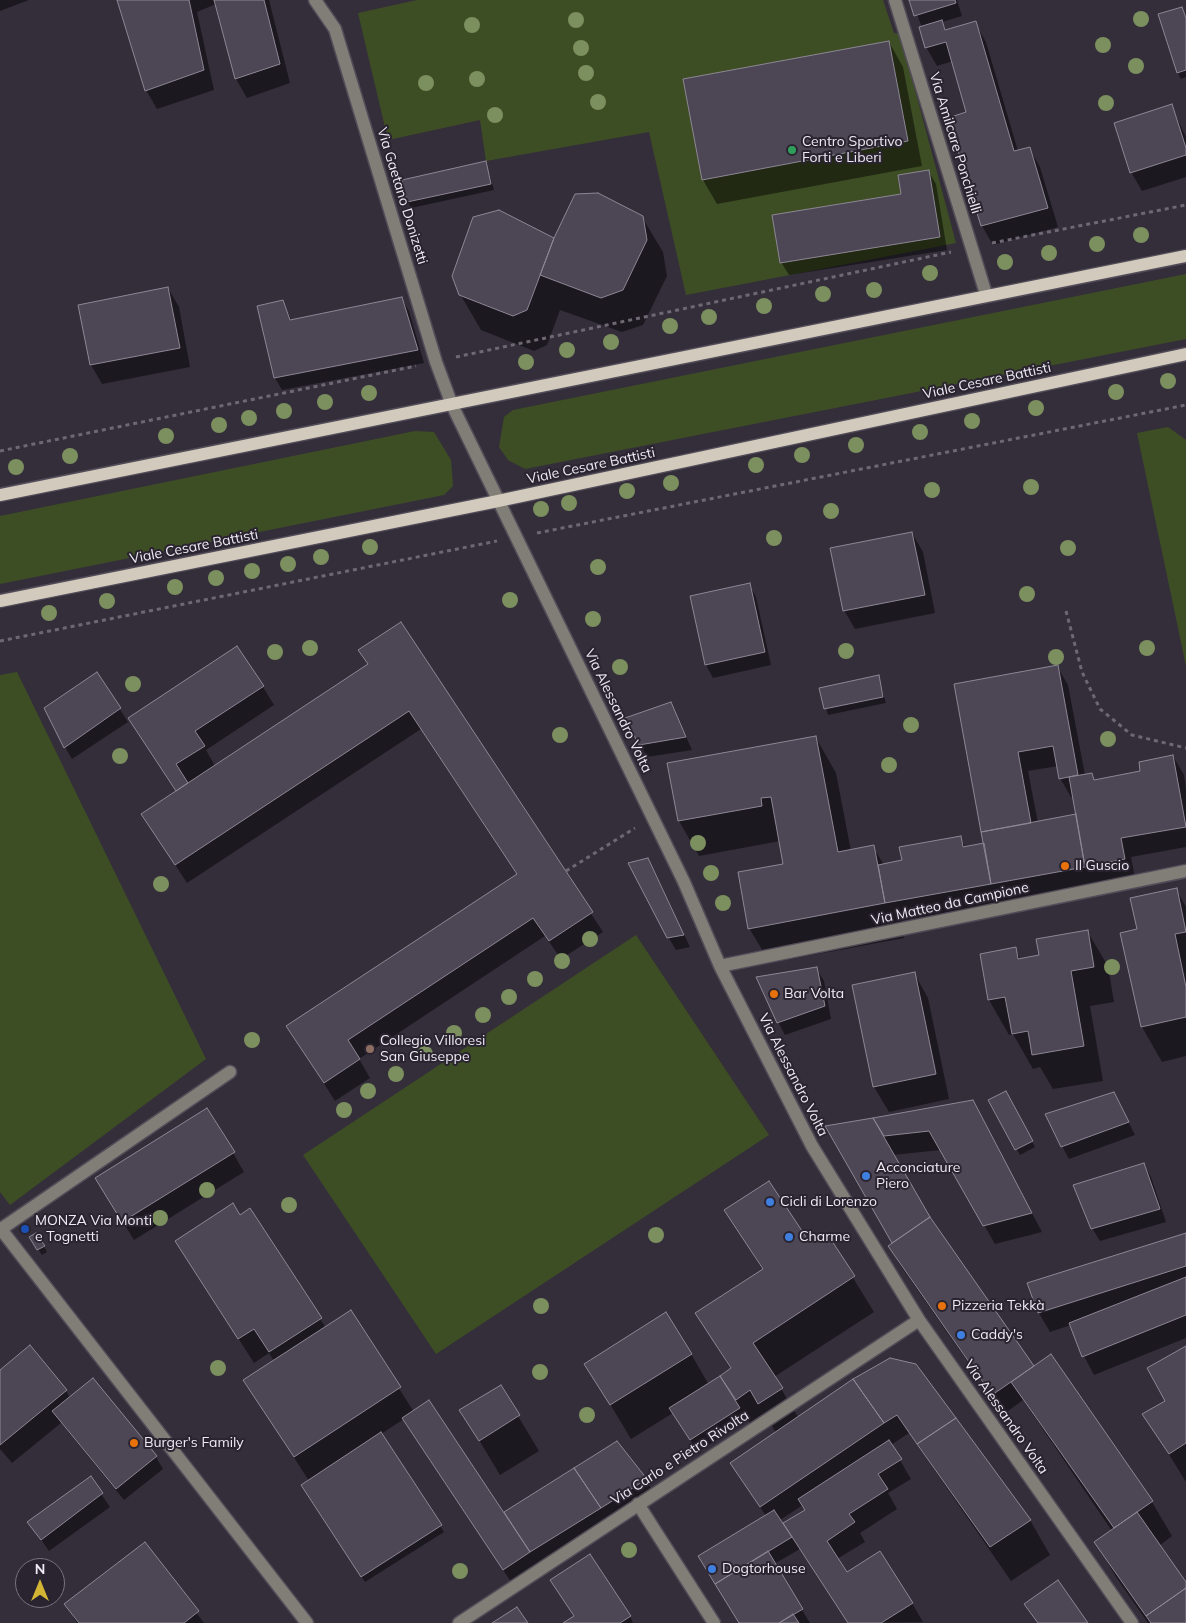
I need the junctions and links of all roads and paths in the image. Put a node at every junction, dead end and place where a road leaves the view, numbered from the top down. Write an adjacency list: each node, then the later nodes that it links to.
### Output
1 (315, 0): 8 (street, Via Gaetano Donizetti)
2 (895, 0): 4 (street, Via Amilcare Ponchielli)
3 (1186, 205): 4 (path)
4 (972, 247): 6 (street, Via Amilcare Ponchielli); 8 (path)
5 (1186, 256): 6 (main road)
6 (986, 294): 9 (main road)
7 (1186, 354): 13 (main road, Viale Cesare Battisti)
8 (436, 362): 9 (street, Via Gaetano Donizetti); 11 (path)
9 (452, 405): 12 (main road); 13 (street, Via Gaetano Donizetti)
10 (1186, 405): 14 (path)
11 (0, 451)
12 (0, 495)
13 (498, 501): 14 (street, Via Alessandro Volta); 15 (main road, Viale Cesare Battisti)
14 (518, 537): 17 (path); 22 (street, Via Alessandro Volta)
15 (0, 601)
16 (1066, 611): 18 (path)
17 (0, 642)
18 (1186, 748)
19 (634, 828): 21 (path)
20 (1186, 870): 22 (street, Via Matteo da Campione)
21 (566, 871)
22 (720, 966): 25 (street, Via Alessandro Volta)
23 (230, 1072): 24 (street)
24 (0, 1229): 27 (street)
25 (919, 1320): 26 (street, Via Carlo e Pietro Rivolta); 30 (street, Via Alessandro Volta)
26 (638, 1504): 28 (street, Via Carlo e Pietro Rivolta); 29 (street)
27 (307, 1623)
28 (459, 1623)
29 (714, 1623)
30 (1132, 1623)

